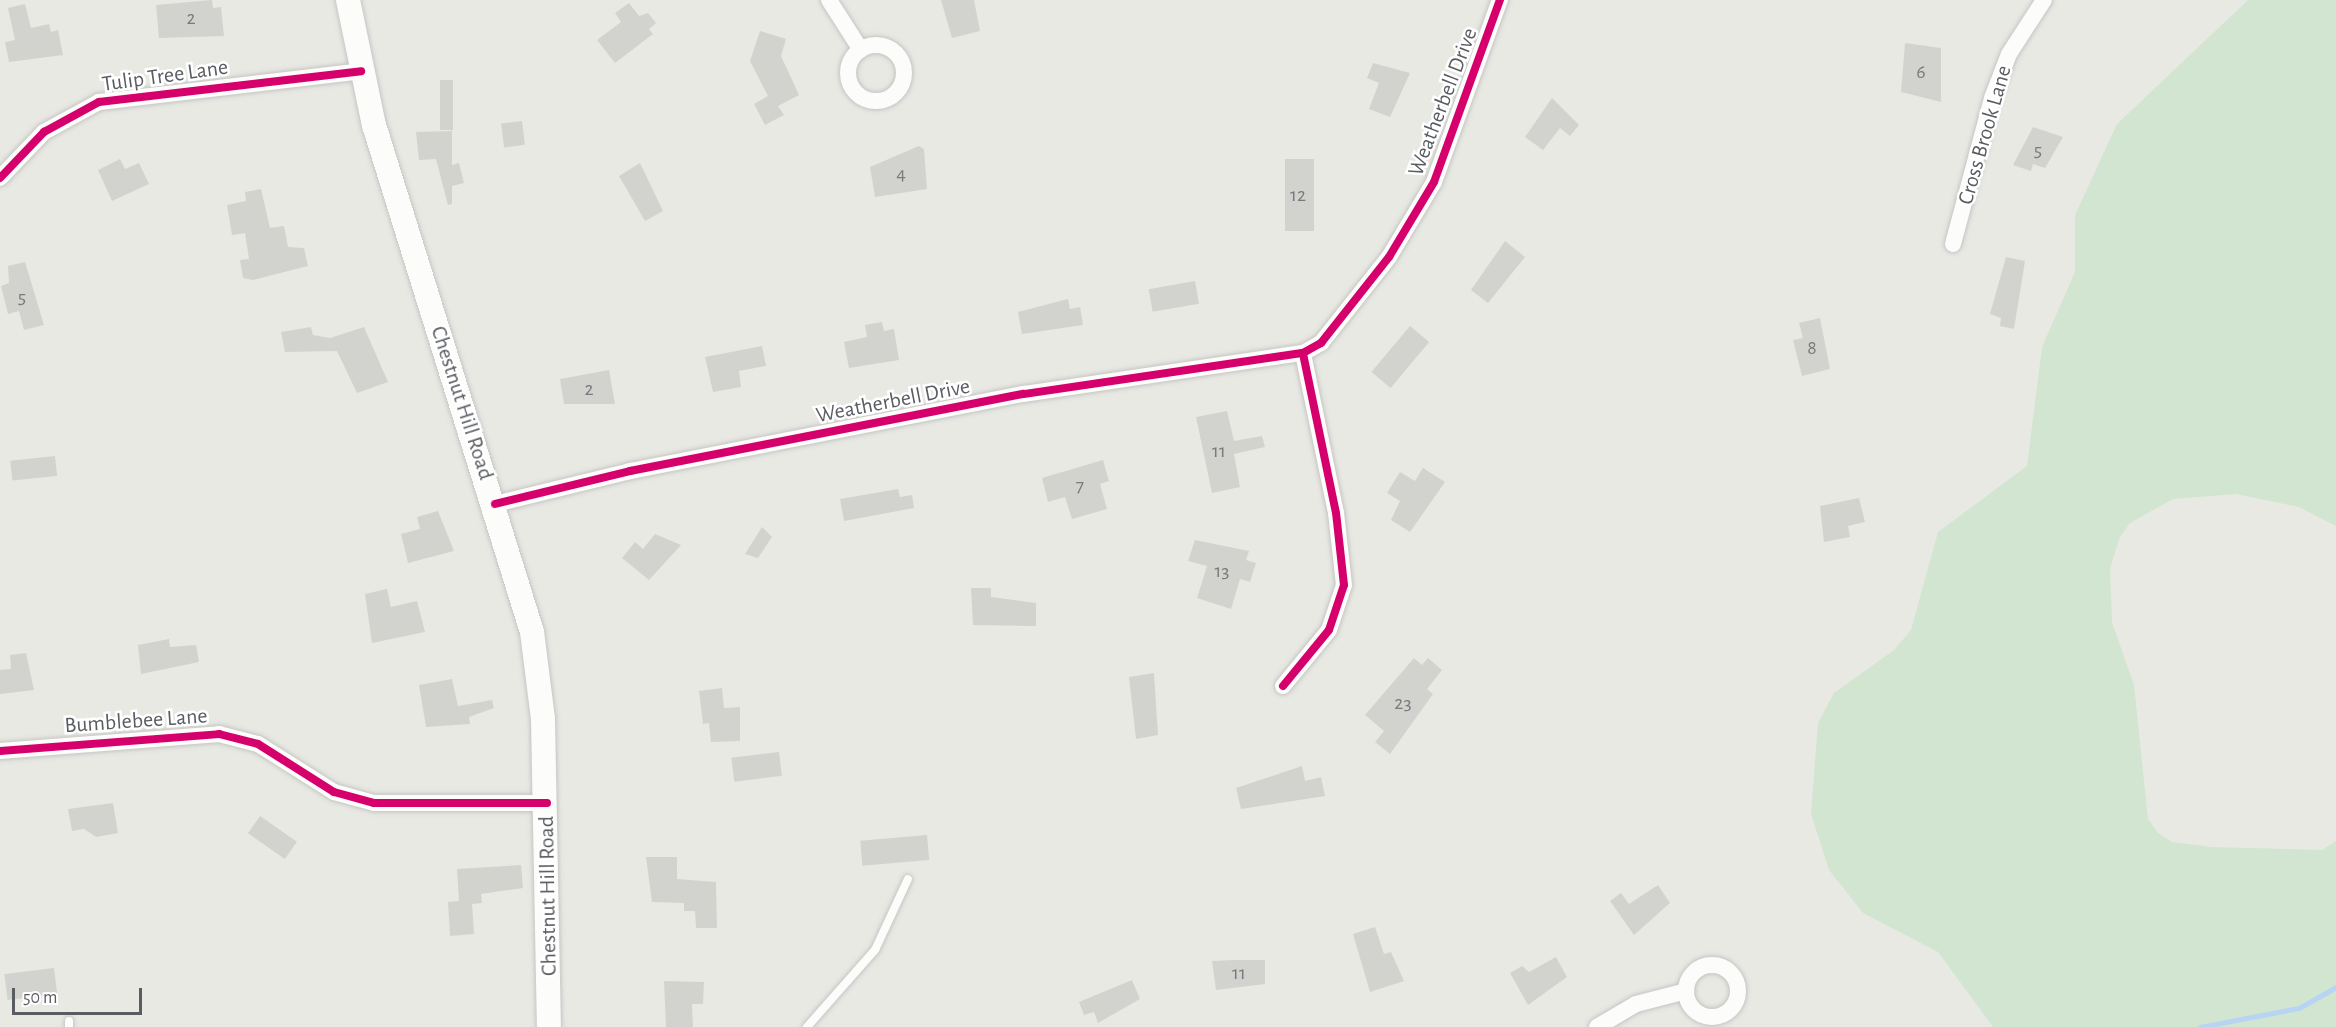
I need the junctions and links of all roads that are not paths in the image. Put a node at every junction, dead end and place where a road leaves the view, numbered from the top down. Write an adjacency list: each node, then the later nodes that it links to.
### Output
1 (348, 0): 6 (main road, Chestnut Hill Road)
2 (829, 0): 5 (street)
3 (1500, 0): 9 (street, Weatherbell Drive)
4 (2044, 0): 8 (street, Cross Brook Lane)
5 (861, 50)
6 (362, 71): 7 (street, Tulip Tree Lane); 10 (main road, Chestnut Hill Road)
7 (0, 178)
8 (1953, 244)
9 (1303, 353): 10 (street, Weatherbell Drive); 11 (street)
10 (495, 504): 13 (main road, Chestnut Hill Road)
11 (1283, 686)
12 (0, 751): 13 (street, Bumblebee Lane)
13 (547, 803): 16 (main road, Chestnut Hill Road)
14 (908, 879): 17 (lane)
15 (1686, 991): 18 (street)
16 (549, 1027)
17 (807, 1027)
18 (1597, 1027)

